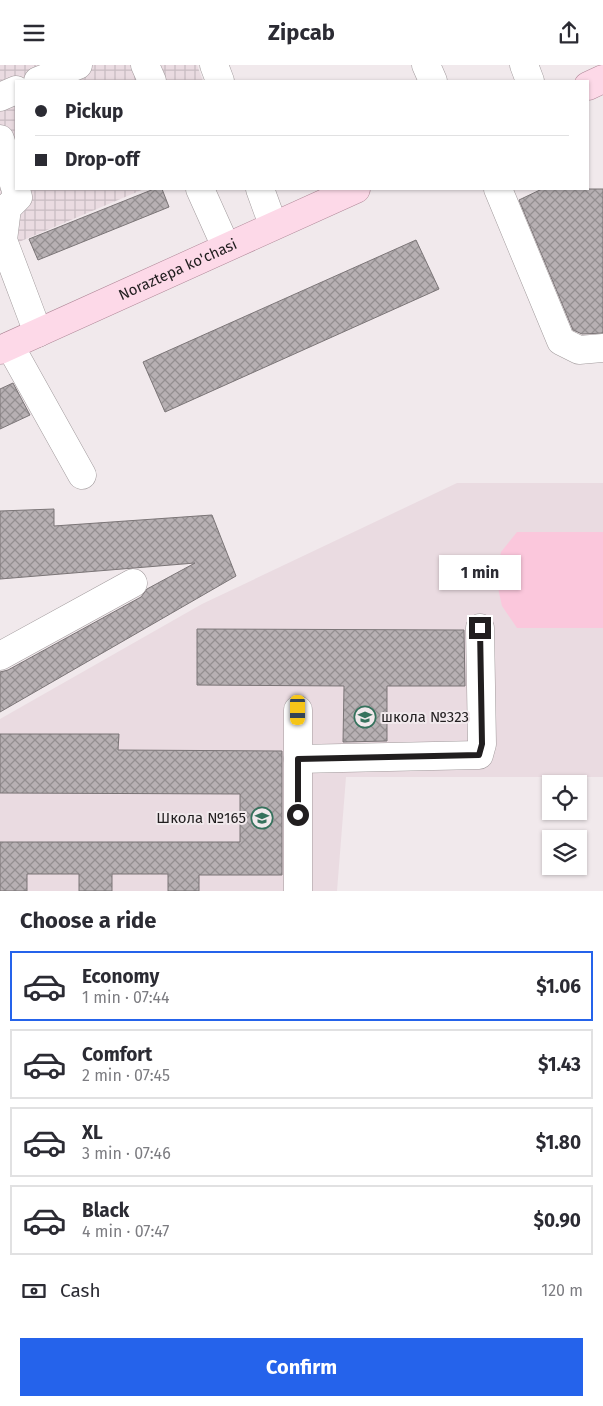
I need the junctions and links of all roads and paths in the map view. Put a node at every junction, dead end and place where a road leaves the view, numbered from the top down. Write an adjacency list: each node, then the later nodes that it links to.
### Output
1 (78, 65): 7 (street)
2 (145, 65): 8 (street)
3 (214, 65): 9 (street)
4 (426, 65): 10 (street)
5 (524, 65): 11 (street)
6 (603, 79): 12 (main road)
7 (40, 80)
8 (152, 80)
9 (220, 80)
10 (433, 80)
11 (530, 80)
12 (589, 86)
13 (15, 90): 14 (street)
14 (0, 97)
15 (0, 139): 16 (street)
16 (15, 187)
17 (16, 190): 24 (street)
18 (200, 190): 23 (street)
19 (260, 190): 22 (street)
20 (354, 190): 22 (main road, Noraztepa ko'chasi)
21 (498, 190): 26 (street)
22 (273, 225): 23 (main road, Noraztepa ko'chasi)
23 (226, 247): 24 (main road, Noraztepa ko'chasi)
24 (38, 333): 25 (main road, Noraztepa ko'chasi)
25 (5, 348): 27 (street)
26 (603, 348)
27 (82, 475)
28 (133, 583): 30 (street)
29 (480, 628): 32 (street)
30 (0, 656)
31 (298, 710): 32 (street)
32 (298, 759): 33 (street)
33 (298, 891)

